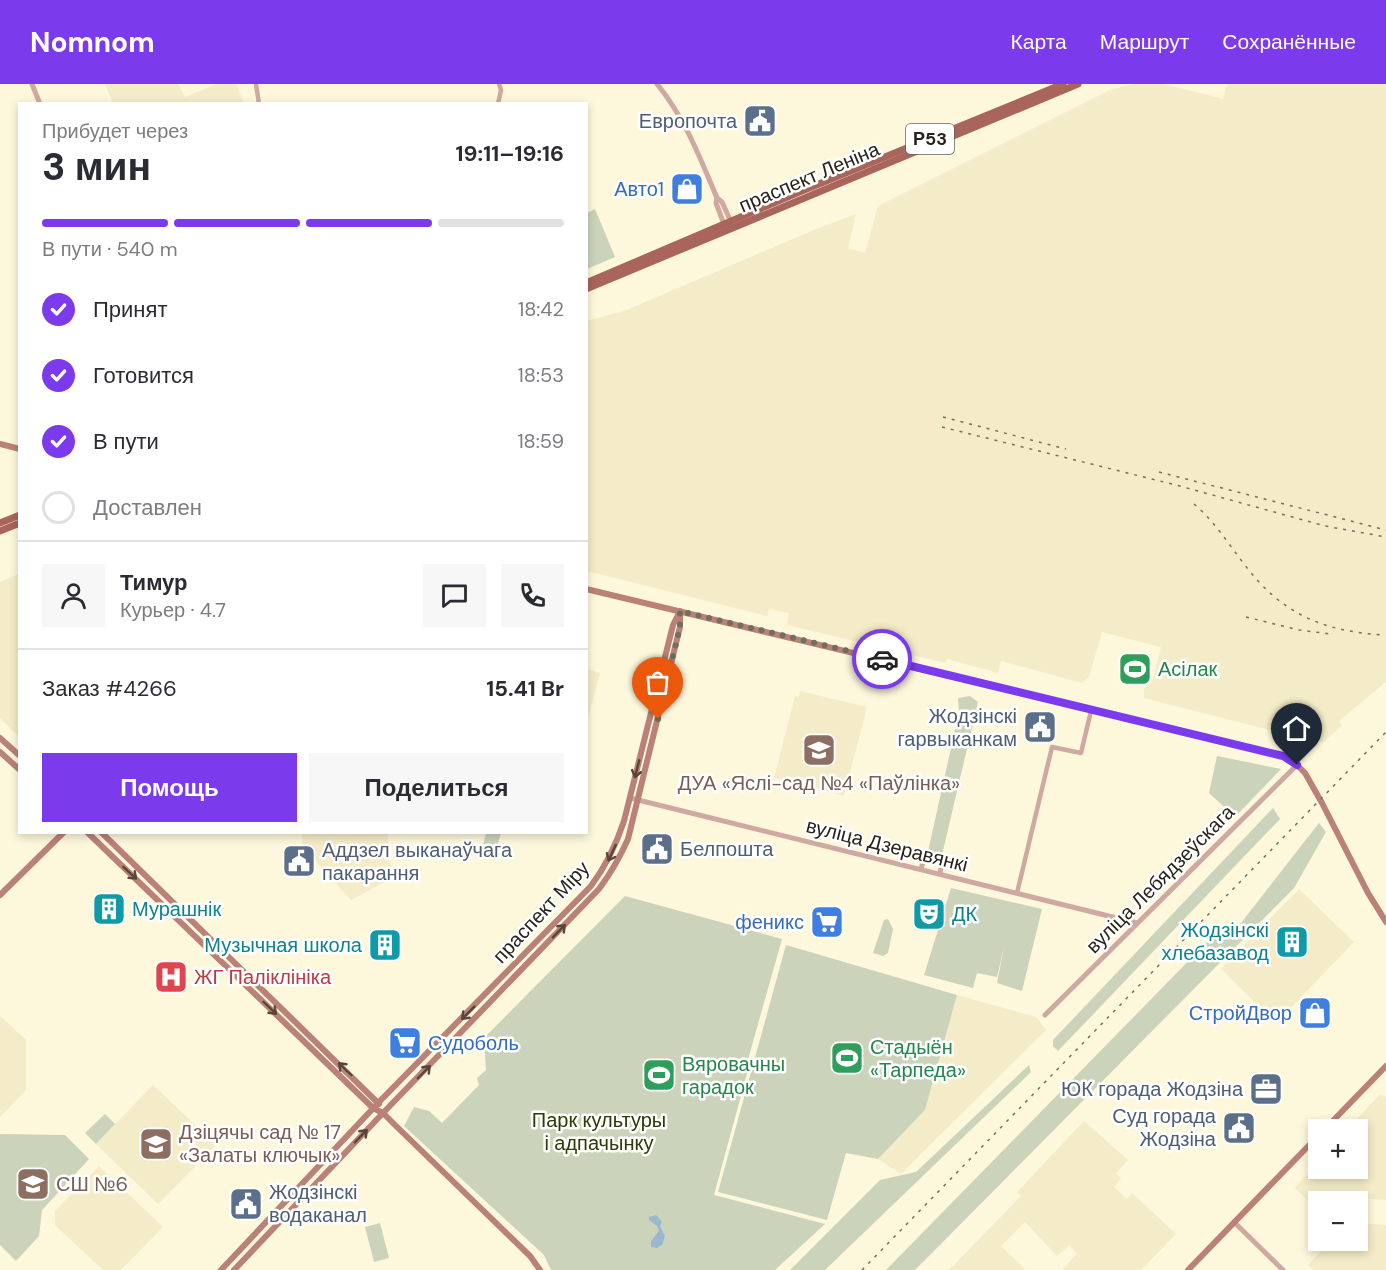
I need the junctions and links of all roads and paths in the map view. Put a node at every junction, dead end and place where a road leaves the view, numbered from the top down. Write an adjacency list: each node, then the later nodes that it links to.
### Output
1 (32, 84): 7 (street)
2 (256, 84): 8 (street)
3 (499, 84): 9 (street)
4 (657, 84): 10 (street)
5 (1064, 84): 10 (main road, праспект Леніна / Р53)
6 (1078, 84): 10 (main road, праспект Леніна / Р53)
7 (39, 102)
8 (259, 102)
9 (498, 102)
10 (728, 226): 11 (main road, праспект Леніна / Р53); 12 (main road, праспект Леніна / Р53)
11 (588, 282)
12 (588, 288)
13 (0, 444): 14 (main road)
14 (18, 448)
15 (18, 516): 16 (main road)
16 (0, 523)
17 (18, 524): 18 (main road)
18 (0, 531)
19 (588, 589): 20 (main road)
20 (680, 611): 21 (main road, праспект Міру); 22 (main road, праспект Міру); 23 (main road)
21 (665, 656): 22 (main road); 29 (main road, праспект Міру, one-way to 29)
22 (673, 658): 30 (main road, праспект Міру)
23 (1091, 711): 27 (main road); 38 (street)
24 (0, 738): 26 (main road)
25 (0, 752): 28 (main road)
26 (18, 754)
27 (1297, 765): 40 (main road); 41 (street, вуліца Лебядзеўскага)
28 (18, 768)
29 (630, 798): 30 (street, вуліца Дзеравянкі); 42 (main road, праспект Міру, one-way to 42)
30 (638, 800): 36 (street, вуліца Дзеравянкі); 43 (main road, праспект Міру, one-way to 30)
31 (62, 834): 39 (main road)
32 (89, 834): 47 (main road, one-way to 47)
33 (103, 834): 46 (main road, one-way to 33)
34 (924, 859): 36 (street)
35 (942, 862): 37 (street)
36 (921, 869): 37 (street, вуліца Дзеравянкі)
37 (939, 873): 38 (street, вуліца Дзеравянкі)
38 (1017, 893): 41 (street, вуліца Дзеравянкі)
39 (0, 895)
40 (1386, 922)
41 (1137, 923): 44 (street, вуліца Лебядзеўскага)
42 (487, 993): 43 (main road); 46 (main road, праспект Міру, one-way to 46)
43 (495, 999): 48 (main road, праспект Міру, one-way to 43)
44 (1045, 1015)
45 (1386, 1066): 49 (main road)
46 (379, 1102): 47 (main road, праспект Міру); 48 (main road)
47 (373, 1108): 48 (main road); 52 (main road, праспект Міру)
48 (382, 1113): 53 (main road, праспект Міру, one-way to 48); 56 (main road)
49 (1335, 1119)
50 (1308, 1146): 51 (main road)
51 (1234, 1222): 57 (main road); 58 (street)
52 (254, 1235): 53 (main road); 54 (main road, праспект Міру)
53 (260, 1241): 55 (main road, праспект Міру)
54 (221, 1270)
55 (234, 1270)
56 (540, 1270)
57 (1188, 1270)
58 (1283, 1270)

